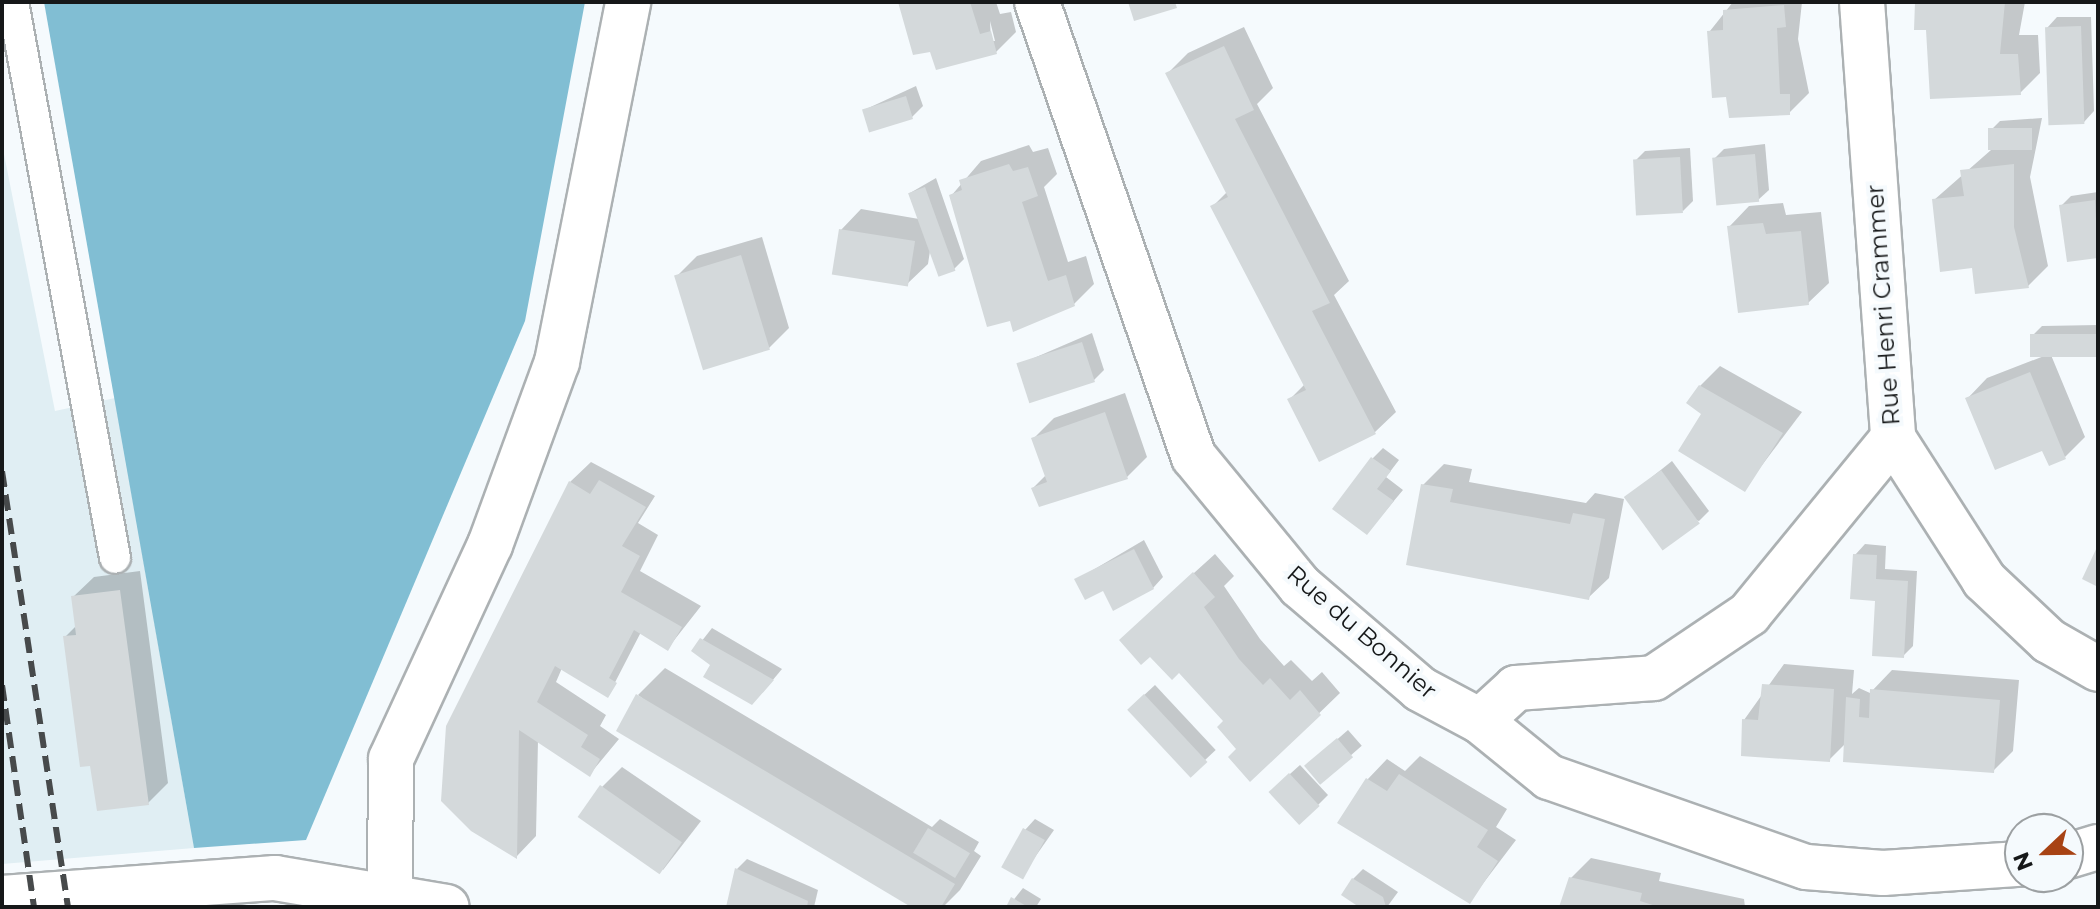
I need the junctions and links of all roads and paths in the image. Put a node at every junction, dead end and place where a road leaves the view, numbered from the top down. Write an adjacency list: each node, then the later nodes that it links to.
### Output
1 (13, 2): 6 (lane)
2 (628, 2): 11 (street)
3 (1037, 2): 8 (street, Rue du Bonnier)
4 (1862, 2): 5 (street, Rue Henri Crammer)
5 (1893, 438): 7 (street, Rue Henri Crammer); 8 (street)
6 (115, 558)
7 (2098, 669)
8 (1480, 721): 9 (street, Rue du Bonnier)
9 (2004, 865)
10 (2, 898): 11 (street)
11 (390, 900): 12 (street)
12 (447, 907)

